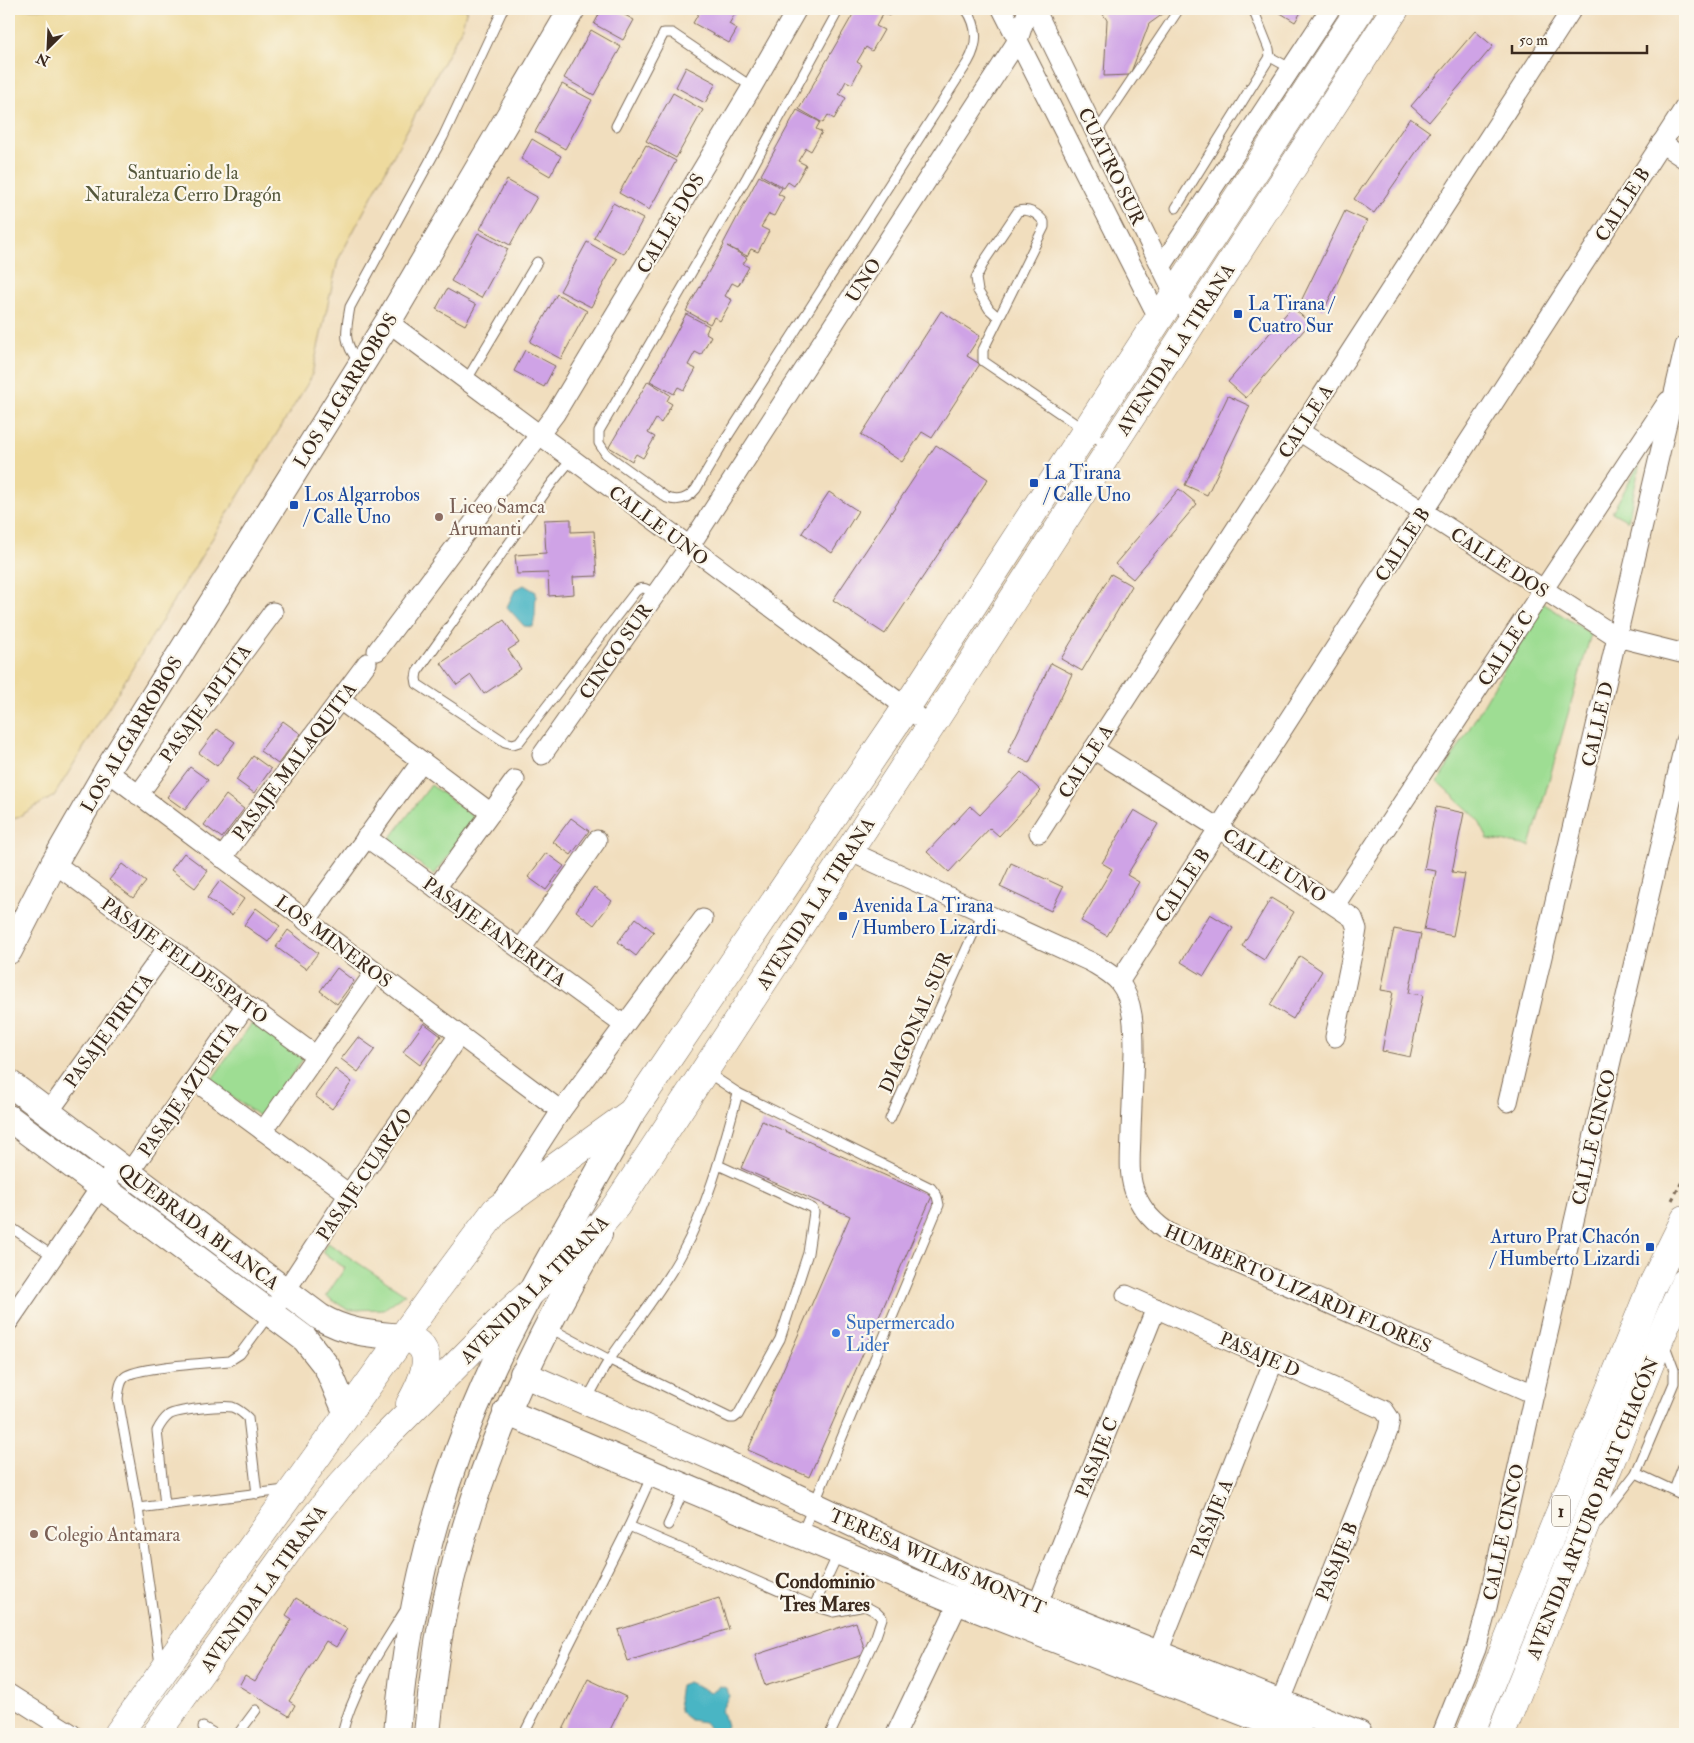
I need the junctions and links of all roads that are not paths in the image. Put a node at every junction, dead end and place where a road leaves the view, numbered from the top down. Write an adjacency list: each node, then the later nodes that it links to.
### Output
1 (503, 9): 33 (lane)
2 (572, 9): 31 (street, LOS ALGARROBOS)
3 (797, 9): 18 (street, CALLE DOS)
4 (839, 9): 5 (lane)
5 (966, 9)
6 (1002, 9): 15 (street, CUATRO SUR)
7 (1028, 9): 15 (street, UNO)
8 (1035, 9): 21 (street, CUATRO SUR)
9 (1179, 9): 21 (lane)
10 (1253, 9): 16 (lane)
11 (1330, 9): 17 (street)
12 (1360, 9): 27 (main road, AVENIDA LA TIRANA)
13 (1396, 9): 30 (main road, AVENIDA LA TIRANA)
14 (1572, 9): 37 (street, CALLE A)
15 (1018, 40): 29 (street, CUATRO SUR); 42 (street, UNO)
16 (1270, 57): 17 (lane); 24 (lane)
17 (1290, 68): 26 (street)
18 (752, 87): 20 (lane); 38 (street, CALLE DOS)
19 (1685, 106): 22 (street, CALLE B)
20 (616, 126)
21 (1096, 134): 26 (street, CUATRO SUR)
22 (1662, 143): 23 (street); 41 (street, CALLE B)
23 (1685, 159)
24 (1176, 208)
25 (537, 262): 34 (lane)
26 (1161, 267): 27 (street, CUATRO SUR)
27 (1175, 295): 29 (main road, AVENIDA LA TIRANA); 30 (street, CUATRO SUR)
28 (999, 318): 28 (lane); 36 (lane)
29 (1159, 319): 36 (main road, AVENIDA LA TIRANA)
30 (1194, 320): 39 (main road, AVENIDA LA TIRANA)
31 (388, 322): 33 (street, LOS ALGARROBOS); 34 (street, CALLE UNO)
32 (1685, 346): 35 (street, CALLE D)
33 (361, 365): 56 (street, LOS ALGARROBOS)
34 (466, 382): 38 (street, CALLE UNO)
35 (1674, 392): 43 (street, CALLE C); 46 (street, CALLE D)
36 (1086, 431): 39 (lane); 50 (main road, AVENIDA LA TIRANA)
37 (1299, 431): 41 (street, CALLE DOS); 53 (street, CALLE A)
38 (539, 435): 40 (street, CALLE UNO); 48 (street, CALLE DOS)
39 (1111, 448): 51 (main road, AVENIDA LA TIRANA)
40 (571, 460): 42 (street, CALLE UNO); 44 (lane)
41 (1423, 512): 43 (street, CALLE DOS); 60 (street, CALLE B)
42 (689, 547): 44 (street, CINCO SUR); 50 (street, CALLE UNO)
43 (1543, 590): 46 (street, CALLE DOS); 68 (street, CALLE C)
44 (655, 594): 54 (street, CINCO SUR)
45 (273, 612): 58 (street, PASAJE APLITA)
46 (1617, 637): 47 (street, CALLE DOS); 86 (street, CALLE D)
47 (1685, 654)
48 (372, 657): 49 (street, PASAJE MALAQUITA)
49 (340, 700): 55 (street); 65 (street, PASAJE MALAQUITA)
50 (906, 708): 51 (street, CALLE UNO); 89 (main road, AVENIDA LA TIRANA)
51 (931, 726): 64 (main road, AVENIDA LA TIRANA)
52 (1685, 741): 115 (street, CALLE CINCO)
53 (1093, 749): 60 (street, CALLE UNO); 61 (street, CALLE A)
54 (542, 755)
55 (422, 762): 59 (street); 62 (street)
56 (107, 772): 58 (street, LOS MINEROS); 66 (street, LOS ALGARROBOS)
57 (515, 780): 59 (street)
58 (138, 795): 65 (street, LOS MINEROS)
59 (490, 813): 67 (street)
60 (1218, 828): 68 (street, CALLE UNO); 76 (street, CALLE B)
61 (1039, 833)
62 (366, 837): 67 (street, PASAJE FANERITA); 71 (street)
63 (597, 840): 73 (street)
64 (849, 851): 69 (street, HUMBERTO LIZARDI FLORES); 82 (main road, AVENIDA LA TIRANA)
65 (222, 858): 71 (street, LOS MINEROS)
66 (54, 863): 72 (street, PASAJE FELDESPATO); 74 (street, LOS ALGARROBOS)
67 (436, 888): 73 (street, PASAJE FANERITA)
68 (1335, 905): 80 (street, CALLE UNO)
69 (983, 911): 76 (street, HUMBERTO LIZARDI FLORES); 91 (lane, DIAGONAL SUR)
70 (703, 919): 78 (street, AVENIDA LA TIRANA)
71 (306, 921): 75 (street, LOS MINEROS)
72 (168, 946): 77 (street, PASAJE FELDESPATO); 88 (street, PASAJE PIRITA)
73 (520, 950): 78 (street, PASAJE FANERITA)
74 (9, 951)
75 (375, 972): 79 (street, LOS MINEROS); 81 (street)
76 (1119, 982): 115 (street, HUMBERTO LIZARDI FLORES)
77 (246, 1005): 81 (street, PASAJE FELDESPATO); 83 (street, PASAJE AZURITA)
78 (624, 1025): 87 (street, AVENIDA LA TIRANA)
79 (459, 1035): 87 (street, LOS MINEROS); 96 (street, PASAJE CUARZO)
80 (1335, 1037)
81 (316, 1056): 92 (street)
82 (705, 1071): 85 (lane); 97 (main road, AVENIDA LA TIRANA)
83 (194, 1080): 92 (street); 94 (street, PASAJE AZURITA)
84 (9, 1083): 88 (street, QUEBRADA BLANCA)
85 (738, 1093): 93 (lane); 131 (lane)
86 (1508, 1102)
87 (561, 1111): 98 (street, AVENIDA LA TIRANA)
88 (48, 1112): 94 (street, QUEBRADA BLANCA)
89 (632, 1112): 98 (main road, AVENIDA LA TIRANA); 103 (street)
90 (9, 1118): 95 (street, QUEBRADA BLANCA)
91 (890, 1119)
92 (263, 1131): 96 (street)
93 (718, 1165): 112 (lane); 112 (lane)
94 (124, 1169): 95 (street, PASAJE AZURITA); 104 (street, QUEBRADA BLANCA)
95 (100, 1188): 101 (street, PASAJE AZURITA); 107 (street, QUEBRADA BLANCA)
96 (349, 1194): 104 (street, PASAJE CUARZO)
97 (616, 1206): 103 (main road, AVENIDA LA TIRANA); 109 (street)
98 (496, 1210): 111 (main road, AVENIDA LA TIRANA)
99 (1685, 1219): 163 (main road, AVENIDA ARTURO PRAT CHACÓN / 1)
100 (9, 1226): 101 (lane)
101 (53, 1256): 108 (street, PASAJE AZURITA)
102 (1685, 1282): 110 (main road, AVENIDA ARTURO PRAT CHACÓN / 1)
103 (534, 1289): 120 (main road, AVENIDA LA TIRANA); 139 (street)
104 (286, 1290): 107 (street, PASAJE CUARZO); 111 (street, QUEBRADA BLANCA)
105 (1126, 1295): 106 (street, PASAJE D)
106 (1156, 1308): 113 (street, PASAJE D); 142 (street, PASAJE C)
107 (271, 1313): 118 (street, QUEBRADA BLANCA); 132 (lane)
108 (9, 1322)
109 (546, 1326): 112 (lane); 114 (street)
110 (1661, 1336): 123 (lane); 137 (main road, AVENIDA ARTURO PRAT CHACÓN / 1)
111 (402, 1337): 118 (main road, AVENIDA LA TIRANA); 120 (main road)
112 (610, 1360): 116 (lane)
113 (1274, 1360): 119 (street, PASAJE D); 143 (street, PASAJE A)
114 (523, 1374): 116 (street, TERESA WILMS MONTT); 117 (street)
115 (1534, 1394): 162 (street, CALLE CINCO)
116 (582, 1400): 121 (street); 131 (street, TERESA WILMS MONTT)
117 (506, 1412): 121 (street, TERESA WILMS MONTT); 156 (street)
118 (347, 1414): 120 (main road); 126 (main road, AVENIDA LA TIRANA)
119 (1390, 1419): 146 (street, PASAJE B)
120 (392, 1430): 151 (main road, AVENIDA LA TIRANA)
121 (564, 1436): 124 (street, TERESA WILMS MONTT)
122 (1685, 1461): 127 (lane)
123 (1636, 1473): 127 (lane); 137 (lane)
124 (653, 1474): 125 (street, TERESA WILMS MONTT); 134 (lane)
125 (685, 1487): 133 (lane); 135 (street, TERESA WILMS MONTT)
126 (293, 1490): 128 (lane); 144 (main road, AVENIDA LA TIRANA)
127 (1674, 1490): 129 (lane)
128 (257, 1494): 130 (lane); 130 (lane)
129 (1685, 1496)
130 (165, 1505): 132 (lane)
131 (815, 1506): 135 (lane); 138 (street, TERESA WILMS MONTT)
132 (138, 1508): 144 (lane)
133 (668, 1525)
134 (629, 1526): 141 (lane); 157 (lane)
135 (801, 1536): 136 (street, TERESA WILMS MONTT)
136 (839, 1552): 140 (street, TERESA WILMS MONTT); 141 (lane)
137 (1573, 1554): 164 (main road, AVENIDA ARTURO PRAT CHACÓN / 1)
138 (970, 1579): 140 (street); 142 (street, TERESA WILMS MONTT)
139 (416, 1592): 154 (lane); 155 (street)
140 (959, 1602): 143 (street, TERESA WILMS MONTT); 159 (street)
141 (814, 1606): 158 (lane)
142 (1037, 1606): 143 (street, TERESA WILMS MONTT)
143 (1153, 1665): 146 (street, TERESA WILMS MONTT); 160 (street, TERESA WILMS MONTT)
144 (161, 1674): 150 (main road, AVENIDA LA TIRANA)
145 (9, 1694): 149 (street)
146 (1280, 1703): 161 (street, TERESA WILMS MONTT)
147 (256, 1710): 153 (lane)
148 (203, 1727): 152 (lane)
149 (72, 1734)
150 (118, 1734)
151 (156, 1734)
152 (215, 1734)
153 (238, 1734)
154 (342, 1734)
155 (397, 1734)
156 (427, 1734)
157 (524, 1734)
158 (830, 1734)
159 (896, 1734)
160 (1299, 1734)
161 (1359, 1734)
162 (1442, 1734)
163 (1470, 1734)
164 (1501, 1734)

